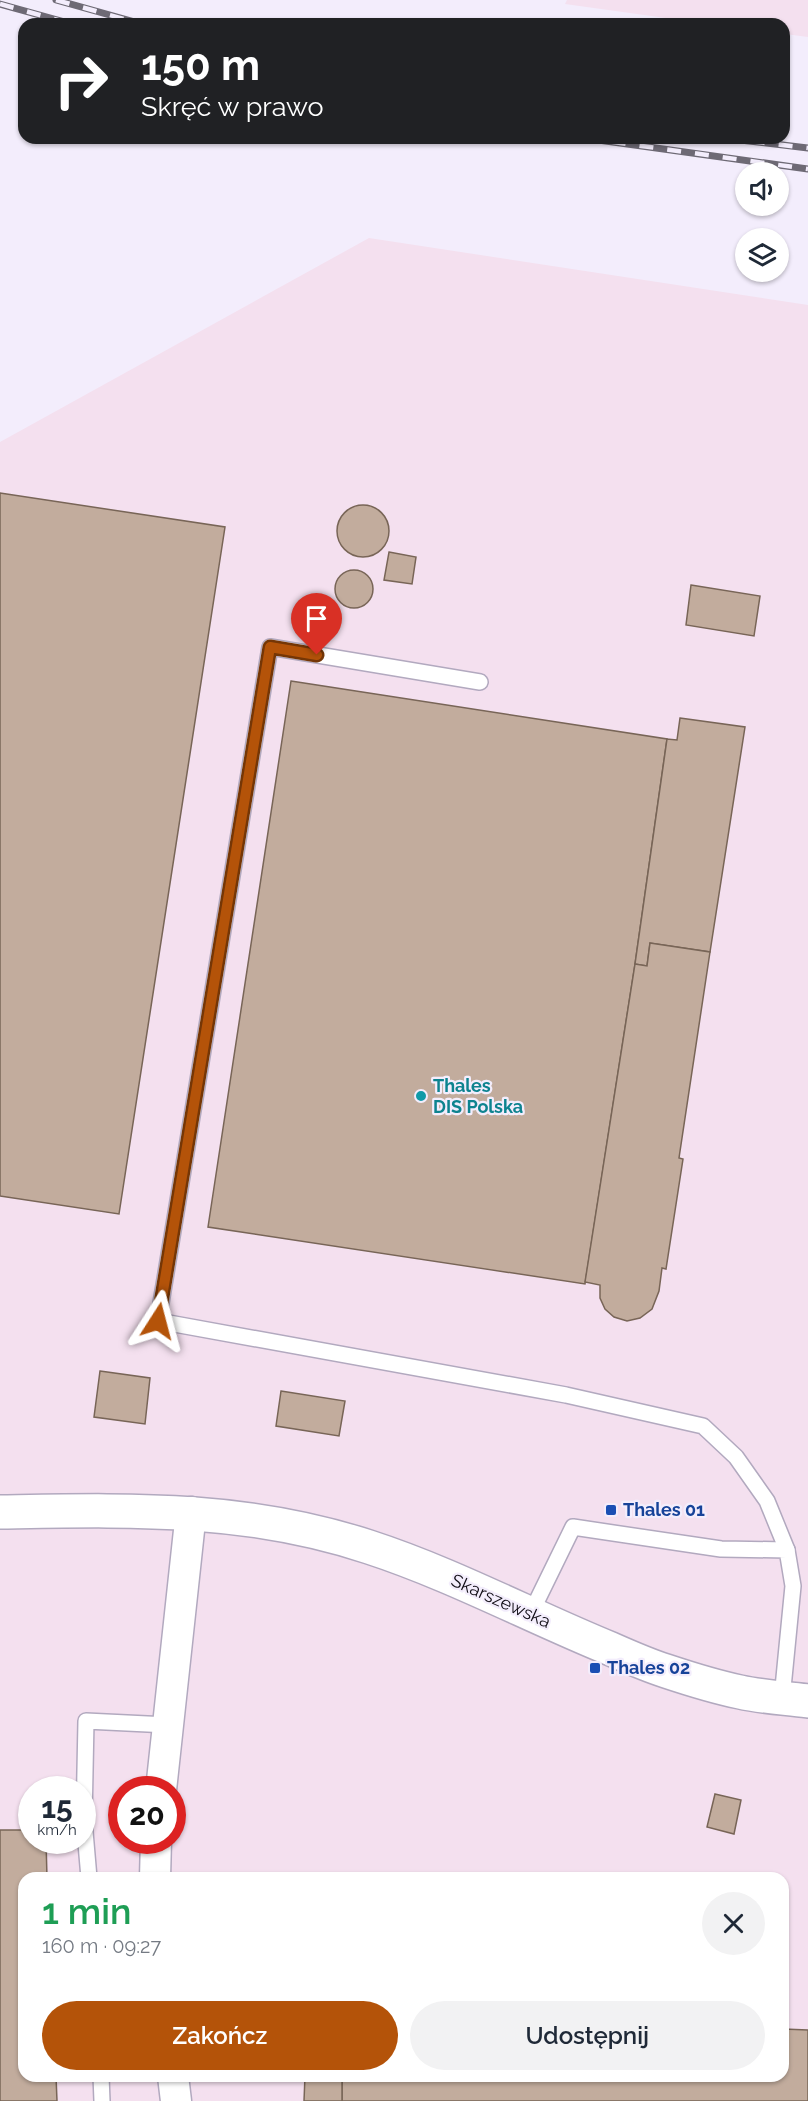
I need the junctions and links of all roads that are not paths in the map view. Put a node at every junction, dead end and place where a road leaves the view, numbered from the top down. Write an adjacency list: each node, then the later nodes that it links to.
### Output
1 (480, 682): 4 (lane)
2 (0, 1512): 3 (street, Skarszewska)
3 (190, 1512): 5 (street, Skarszewska); 7 (street)
4 (787, 1550): 5 (lane); 6 (lane)
5 (530, 1615): 6 (street, Skarszewska)
6 (795, 1699)
7 (168, 1725): 8 (street); 10 (lane)
8 (163, 1776)
9 (156, 1854): 11 (street)
10 (88, 1872)
11 (155, 1872)
12 (101, 2082): 14 (lane)
13 (174, 2082): 15 (street)
14 (102, 2101)
15 (176, 2101)

